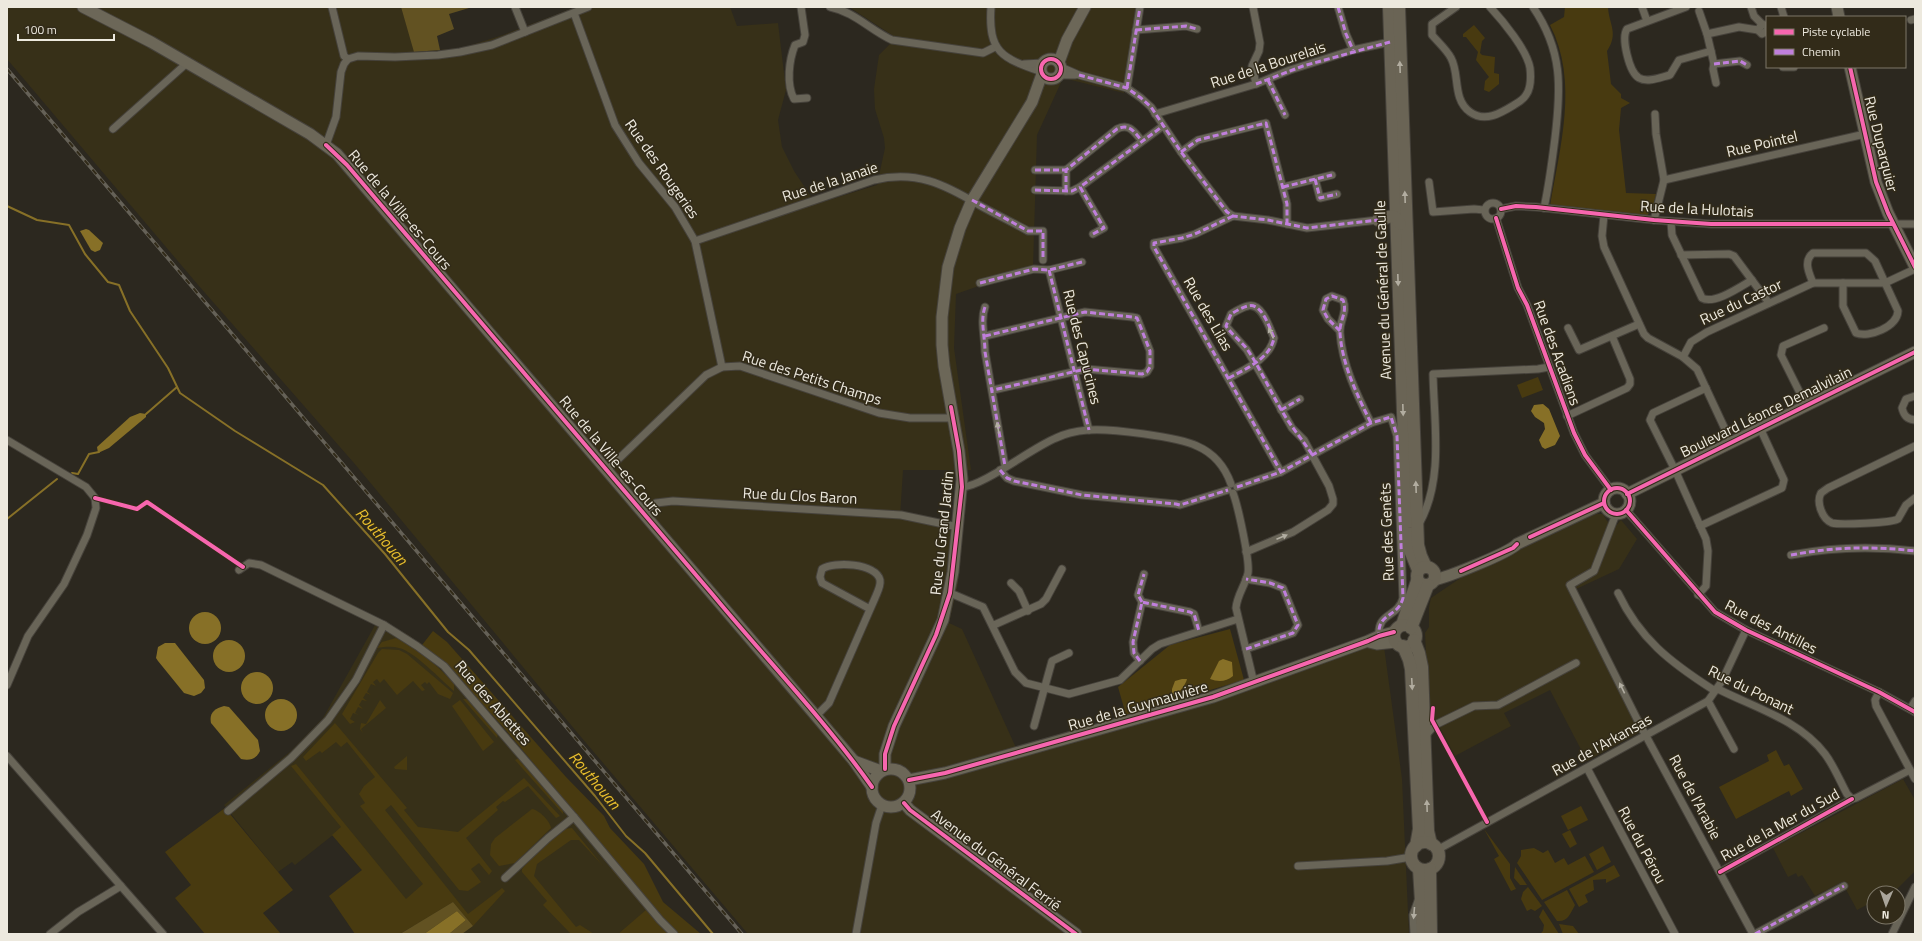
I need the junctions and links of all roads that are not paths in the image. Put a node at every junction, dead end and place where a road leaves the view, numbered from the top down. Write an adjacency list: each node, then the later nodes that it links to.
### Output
1 (83, 7): 34 (street, Rue de la Ville-es-Cours)
2 (332, 7): 33 (street)
3 (515, 7): 26 (street)
4 (588, 7): 21 (street)
5 (801, 7): 43 (street)
6 (830, 7): 30 (street)
7 (991, 7): 30 (street)
8 (1085, 7): 38 (street, Rue du Grand Jardin)
9 (1140, 7): 25 (street)
10 (1253, 7): 40 (street)
11 (1338, 7): 31 (street)
12 (1389, 7): 29 (main road, Avenue du Général de Gaulle)
13 (1399, 7): 77 (main road, Avenue du Général de Gaulle, one-way to 13)
14 (1456, 7): 15 (street)
15 (1490, 7)
16 (1533, 7): 65 (street)
17 (1642, 7): 22 (street)
18 (1686, 7): 20 (street); 22 (street)
19 (1751, 7): 23 (street)
20 (1700, 9): 28 (street)
21 (574, 13): 26 (street); 79 (street, Rue des Rougeries)
22 (1648, 21): 32 (street)
23 (1762, 27): 27 (street); 28 (street)
24 (1197, 29): 25 (street)
25 (1136, 30): 42 (street)
26 (525, 32): 33 (street)
27 (1766, 32)
28 (1707, 34): 32 (street)
29 (1390, 42): 31 (street, Rue de la Bourelais); 77 (main road, Avenue du Général de Gaulle)
30 (995, 47): 38 (street)
31 (1353, 50): 39 (street, Rue de la Bourelais)
32 (1711, 51): 35 (street)
33 (348, 59): 51 (street)
34 (186, 63): 48 (street); 51 (street, Rue de la Ville-es-Cours)
35 (1714, 64): 36 (street); 41 (street)
36 (1747, 65)
37 (1850, 68): 49 (street, Rue Duparquier)
38 (1051, 69): 42 (street); 64 (street, Rue du Grand Jardin)
39 (1268, 80): 40 (street, Rue de la Bourelais); 46 (street)
40 (1256, 84): 44 (street, Rue de la Bourelais)
41 (1716, 84)
42 (1127, 88): 44 (street)
43 (807, 98)
44 (1155, 114): 47 (street)
45 (1655, 114): 57 (street)
46 (1285, 115)
47 (1163, 126): 50 (street); 52 (street)
48 (113, 129)
49 (1865, 134): 57 (street, Rue Pointel); 75 (street, Rue Duparquier)
50 (1142, 141): 54 (street); 59 (street)
51 (326, 145): 123 (street, Rue de la Ville-es-Cours)
52 (1181, 152): 60 (street); 69 (street)
53 (1034, 170): 54 (street)
54 (1066, 170): 62 (street)
55 (1332, 175): 56 (street)
56 (1315, 179): 60 (street); 63 (street)
57 (1664, 180): 72 (street)
58 (1429, 182): 67 (street, Rue de la Hulotais)
59 (1080, 187): 62 (street); 78 (street)
60 (1283, 187): 74 (street)
61 (1034, 190): 62 (street)
62 (1066, 191)
63 (1337, 194)
64 (972, 200): 79 (street, Rue de la Janaie); 81 (street, Rue de la Janaie); 113 (street, Rue du Grand Jardin)
65 (1544, 208): 66 (street, Rue de la Hulotais); 68 (street, Rue de la Hulotais)
66 (1500, 209): 67 (street, Rue de la Hulotais); 70 (street)
67 (1484, 210): 70 (street)
68 (1604, 215): 72 (street, Rue de la Hulotais); 93 (street)
69 (1233, 216): 74 (street); 105 (street, Rue des Lilas)
70 (1496, 218): 103 (street, Rue des Acadiens)
71 (1378, 220): 74 (street); 77 (main road)
72 (1654, 220): 73 (street, Rue de la Hulotais)
73 (1671, 222): 75 (street, Rue de la Hulotais); 80 (street)
74 (1287, 224)
75 (1894, 224): 76 (street, Rue de la Hulotais); 83 (street, Rue Duparquier)
76 (1915, 224)
77 (1399, 226): 134 (main road, Avenue du Général de Gaulle, one-way to 77); 143 (main road, Avenue du Général de Gaulle, one-way to 143)
78 (1093, 234)
79 (695, 241): 102 (street, Rue des Rougeries)
80 (1681, 255): 85 (street); 85 (street)
81 (1043, 260)
82 (1082, 262): 84 (street)
83 (1915, 268): 89 (street, Rue du Castor)
84 (1049, 270): 87 (street); 92 (street, Rue des Capucines)
85 (1752, 280): 90 (street)
86 (1843, 282): 88 (street, Rue du Castor); 89 (street, Rue du Castor); 89 (street)
87 (980, 283)
88 (1812, 283): 89 (street); 90 (street, Rue du Castor)
89 (1885, 283)
90 (1769, 303): 100 (street, Rue du Castor)
91 (985, 307): 97 (street)
92 (1061, 317): 97 (street); 104 (street, Rue des Capucines); 104 (street)
93 (1639, 324): 98 (street); 100 (street)
94 (1568, 328): 98 (street)
95 (1824, 328): 110 (street)
96 (1340, 331): 96 (street); 115 (street)
97 (985, 336): 107 (street)
98 (1612, 336): 112 (street)
99 (1915, 352): 110 (street, Boulevard Léonce Demalvilain)
100 (1683, 357): 106 (street)
101 (1255, 364): 101 (street, one-way to 101); 105 (street); 111 (street)
102 (722, 367): 113 (street, Rue des Petits Champs); 123 (street, Rue des Petits Champs)
103 (1549, 367): 112 (street, Rue des Acadiens); 134 (street)
104 (1074, 371): 107 (street); 117 (street, Rue des Capucines)
105 (1229, 378): 125 (street, Rue des Lilas)
106 (1706, 388): 119 (street); 124 (street)
107 (992, 390): 122 (street, one-way to 107)
108 (1915, 396): 114 (street)
109 (1300, 399): 111 (street)
110 (1806, 405): 116 (street, Boulevard Léonce Demalvilain)
111 (1281, 410): 121 (street)
112 (1568, 416): 128 (street, Rue des Acadiens)
113 (953, 418): 126 (street, Rue du Grand Jardin)
114 (1915, 420)
115 (1371, 423): 121 (street); 158 (street, Rue des Genêts)
116 (1760, 428): 119 (street, Boulevard Léonce Demalvilain); 135 (street)
117 (1089, 430): 122 (street); 127 (street)
118 (7, 440): 165 (street)
119 (1731, 442): 124 (street, Boulevard Léonce Demalvilain)
120 (1915, 446): 130 (street)
121 (1313, 456): 125 (street); 137 (street, one-way to 121)
122 (1002, 468): 126 (street); 127 (street)
123 (607, 470): 132 (street, Rue de la Ville-es-Cours)
124 (1675, 470): 129 (street, Boulevard Léonce Demalvilain); 135 (street)
125 (1281, 472): 127 (street)
126 (962, 487): 136 (street, Rue du Grand Jardin)
127 (1232, 488): 137 (street)
128 (1611, 490): 129 (street); 131 (street)
129 (1627, 494): 133 (street)
130 (1915, 498)
131 (1604, 503): 133 (street); 143 (street)
132 (643, 512): 136 (street, Rue du Clos Baron); 172 (street, Rue de la Ville-es-Cours)
133 (1621, 512): 148 (street, Rue des Antilles); 176 (street, Rue de l'Arabie, one-way to 133)
134 (1418, 525): 143 (main road, Avenue du Général de Gaulle)
135 (1700, 526): 148 (street)
136 (958, 527): 146 (street, Rue du Grand Jardin)
137 (1246, 552): 144 (street)
138 (1915, 552): 139 (street)
139 (1791, 555)
140 (1062, 569): 151 (street)
141 (239, 570): 153 (street, Rue des Ablettes)
142 (1144, 574): 149 (street)
143 (1426, 576): 157 (main road)
144 (1246, 579): 152 (street); 160 (street)
145 (1011, 583): 151 (street)
146 (950, 593): 154 (street); 179 (street, Rue du Grand Jardin)
147 (1618, 593): 167 (street, Rue du Ponant)
148 (1698, 595): 155 (street, Rue des Antilles)
149 (1142, 602): 156 (street); 162 (street)
150 (870, 609): 150 (street); 172 (street)
151 (1028, 611): 154 (street)
152 (1238, 619): 156 (street); 160 (street)
153 (384, 625): 191 (street); 192 (street, Rue des Ablettes)
154 (994, 625): 166 (street)
155 (1746, 630): 167 (street, Rue de l'Arkansas); 168 (street, Rue des Antilles)
156 (1199, 631): 162 (street)
157 (1401, 635): 158 (street); 159 (street); 173 (main road); 194 (main road, one-way to 194)
158 (1379, 636): 159 (street)
159 (1368, 642): 164 (street, Rue de la Guymauvière)
160 (1246, 649): 164 (street)
161 (1069, 653): 166 (street)
162 (1140, 661): 166 (street)
163 (1576, 663): 175 (street)
164 (1254, 683): 186 (street, Rue de la Guymauvière)
165 (7, 685)
166 (1046, 688): 174 (street)
167 (1717, 690): 169 (street, Rue de l'Arkansas); 188 (street, Rue du Ponant)
168 (1879, 692): 171 (street, Rue des Antilles); 184 (street)
169 (1708, 701): 176 (street, Rue de l'Arkansas); 178 (street)
170 (1915, 701): 171 (street)
171 (1913, 711)
172 (816, 716): 181 (street, Rue de la Ville-es-Cours)
173 (1424, 718): 175 (street); 177 (main road)
174 (1034, 726)
175 (1432, 727): 177 (street)
176 (1646, 735): 182 (street, Rue de l'Arkansas); 197 (street, Rue de l'Arabie)
177 (1424, 740): 193 (main road, one-way to 177)
178 (1734, 749)
179 (885, 754): 181 (street); 183 (street, Rue du Grand Jardin)
180 (7, 756): 199 (street)
181 (859, 762): 183 (street, Rue de la Ville-es-Cours); 187 (street, Rue de la Ville-es-Cours)
182 (1587, 768): 193 (street, Rue de l'Arkansas); 211 (street, Rue du Pérou)
183 (883, 770): 186 (street); 187 (street)
184 (1910, 770): 185 (street); 188 (street, Rue de la Mer du Sud)
185 (1915, 779)
186 (910, 780): 189 (street)
187 (872, 787): 190 (street)
188 (1852, 799): 197 (street, Rue de la Mer du Sud)
189 (904, 803): 190 (street); 207 (street, Avenue du Général Ferrié)
190 (882, 805): 206 (street)
191 (228, 811)
192 (574, 817): 198 (street); 205 (street, Rue des Ablettes)
193 (1434, 847): 194 (main road); 196 (main road)
194 (1414, 851): 195 (street); 196 (main road)
195 (1298, 866)
196 (1425, 869): 202 (main road); 210 (main road)
197 (1720, 872): 212 (street, Rue de l'Arabie)
198 (505, 878)
199 (121, 886): 203 (street); 204 (street)
200 (1844, 886): 212 (street)
201 (1915, 887): 213 (street)
202 (1421, 895): 208 (street, one-way to 208); 209 (main road)
203 (50, 934)
204 (163, 934)
205 (674, 934)
206 (856, 934)
207 (1076, 934)
208 (1414, 934)
209 (1423, 934)
210 (1431, 934)
211 (1675, 934)
212 (1754, 934)
213 (1892, 934)

